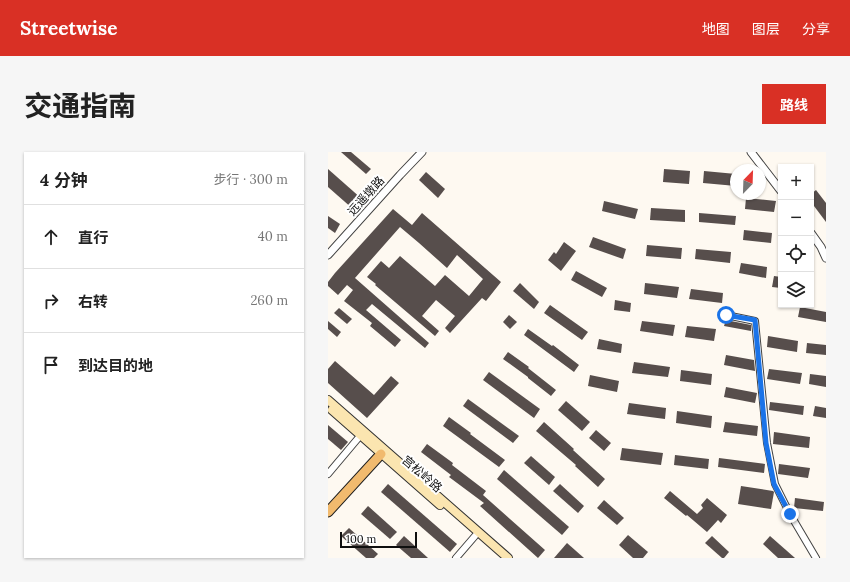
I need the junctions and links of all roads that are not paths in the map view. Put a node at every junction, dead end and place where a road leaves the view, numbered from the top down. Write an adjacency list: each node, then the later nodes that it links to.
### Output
1 (422, 152): 5 (street, 远遥墩路)
2 (751, 152): 3 (street)
3 (778, 187)
4 (813, 236): 6 (street)
5 (328, 255)
6 (826, 258)
7 (726, 315): 18 (street)
8 (328, 400): 17 (main road)
9 (328, 407): 10 (main road, 宫松岭路)
10 (360, 436): 11 (main road, 宫松岭路); 12 (street)
11 (381, 454): 13 (main road); 14 (main road, 宫松岭路)
12 (328, 474)
13 (328, 512)
14 (475, 536): 15 (street); 16 (main road, 宫松岭路)
15 (456, 558)
16 (500, 558)
17 (508, 558)
18 (816, 558)

